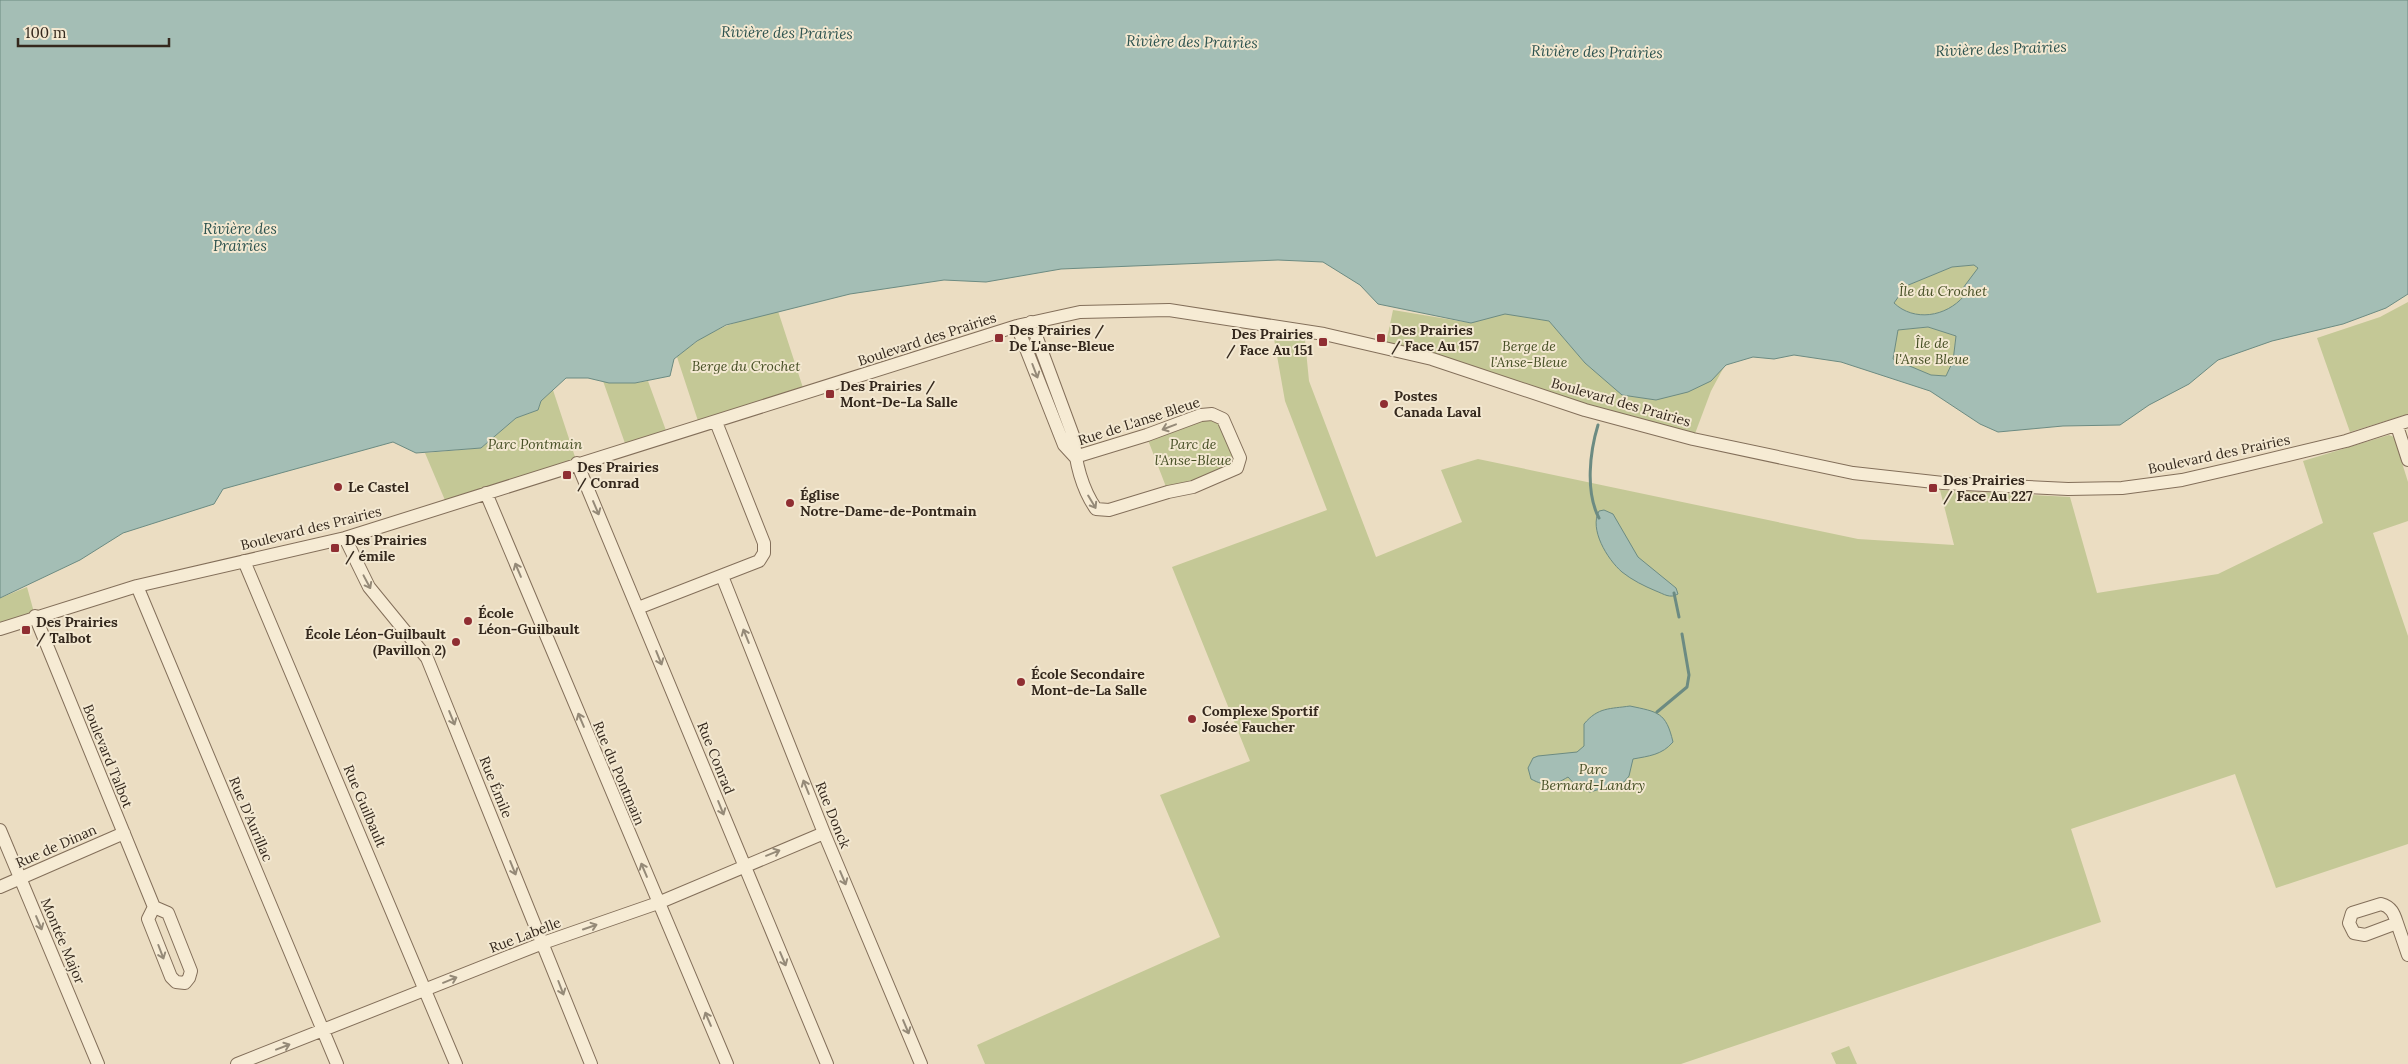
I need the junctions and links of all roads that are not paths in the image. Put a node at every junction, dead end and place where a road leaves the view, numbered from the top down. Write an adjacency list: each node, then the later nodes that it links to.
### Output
1 (1031, 322): 2 (street, Boulevard des Prairies); 4 (street, Boulevard des Prairies); 5 (street, Rue de L'anse Bleue)
2 (1017, 326): 3 (street, Boulevard des Prairies); 5 (street, Rue de L'anse Bleue, one-way to 5)
3 (716, 422): 7 (street, Boulevard des Prairies); 11 (street)
4 (2402, 424): 6 (street)
5 (1075, 457): 5 (street, Rue de L'anse Bleue, one-way to 5)
6 (2408, 460)
7 (577, 463): 8 (street, Boulevard des Prairies); 13 (street, Rue Conrad, one-way to 13)
8 (486, 493): 9 (street, Boulevard des Prairies); 22 (street, Rue du Pontmain, one-way to 8)
9 (346, 538): 10 (street, Boulevard des Prairies); 25 (street, Rue Émile, one-way to 25)
10 (244, 561): 12 (street, Boulevard des Prairies); 27 (street, Rue Guilbault)
11 (722, 576): 13 (street); 18 (street, Rue Donck, one-way to 11)
12 (137, 586): 14 (street, Boulevard des Prairies); 28 (street, Rue D'Aurillac)
13 (638, 608): 19 (street, Rue Conrad, one-way to 19)
14 (35, 616): 15 (street, Boulevard des Prairies); 17 (street, Boulevard Talbot)
15 (0, 628)
16 (0, 830): 20 (street, Montée Major)
17 (124, 833): 20 (street, Rue de Dinan); 23 (street, Boulevard Talbot)
18 (824, 833): 19 (street, Rue Labelle, one-way to 18); 36 (street, Rue Donck, one-way to 36)
19 (744, 865): 22 (street, Rue Labelle); 35 (street, Rue Conrad, one-way to 35)
20 (20, 878): 21 (street, Rue de Dinan); 29 (street, Montée Major, one-way to 29)
21 (0, 888)
22 (658, 903): 25 (street, Rue Labelle, one-way to 22); 34 (street, Rue du Pontmain, one-way to 22)
23 (154, 906): 23 (street, Boulevard Talbot, one-way to 23)
24 (2397, 924): 26 (street)
25 (544, 943): 27 (street, Rue Labelle, one-way to 25); 33 (street, Rue Émile, one-way to 33)
26 (2408, 955)
27 (426, 990): 28 (street, Rue Labelle); 32 (street, Rue Guilbault)
28 (323, 1032): 30 (street, Rue Labelle, one-way to 28); 31 (street, Rue D'Aurillac)
29 (98, 1064)
30 (237, 1064)
31 (337, 1064)
32 (456, 1064)
33 (591, 1064)
34 (727, 1064)
35 (827, 1064)
36 (921, 1064)

